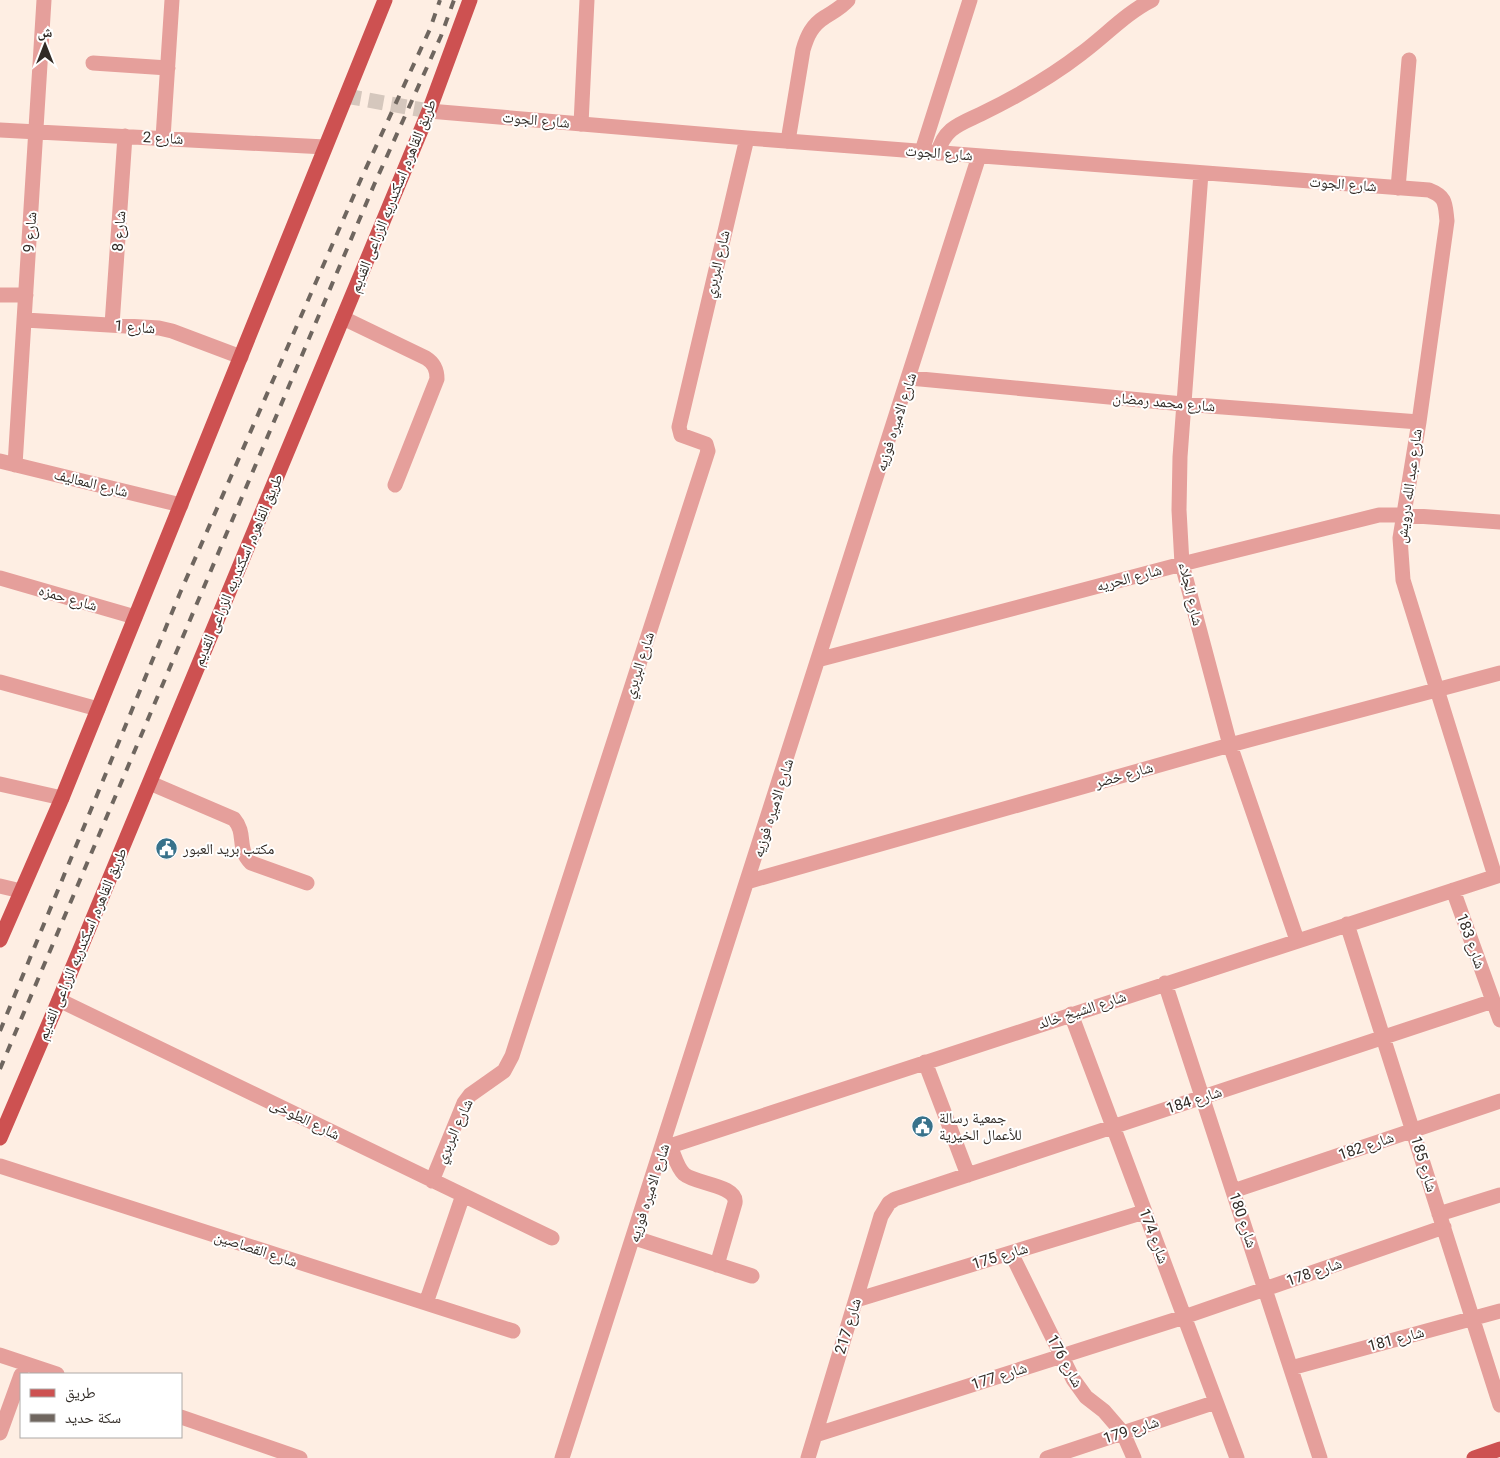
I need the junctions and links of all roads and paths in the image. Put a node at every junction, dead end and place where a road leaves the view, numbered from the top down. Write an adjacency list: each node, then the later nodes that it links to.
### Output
1 (44, 0): 15 (street, شارع 9)
2 (172, 0): 11 (street)
3 (385, 0): 20 (main road)
4 (470, 0): 12 (main road, طريق القاهره, اسكندريه الزراعى القديم)
5 (587, 0): 13 (street)
6 (848, 0): 19 (street)
7 (970, 0): 21 (street)
8 (1152, 0): 22 (street)
9 (1409, 60): 25 (street)
10 (93, 63): 11 (street)
11 (168, 68): 17 (street)
12 (428, 111): 13 (street, شارع الجوت); 29 (main road, طريق القاهره, اسكندريه الزراعى القديم)
13 (581, 124): 18 (street, شارع الجوت)
14 (0, 130): 15 (street, شارع 2)
15 (36, 132): 16 (street, شارع 2); 28 (street, شارع 9)
16 (125, 136): 17 (street, شارع 2); 31 (street, شارع 8)
17 (163, 138): 20 (street, شارع 2)
18 (747, 138): 19 (street, شارع الجوت); 77 (street, شارع البربري)
19 (788, 141): 21 (street, شارع الجوت)
20 (325, 147): 32 (main road)
21 (922, 151): 22 (street, شارع الجوت)
22 (938, 153): 23 (street, شارع الجوت)
23 (979, 156): 24 (street, شارع الجوت); 33 (street, شارع الاميره فوزيه)
24 (1201, 172): 25 (street, شارع الجوت); 34 (street, شارع الجلاء)
25 (1398, 188): 26 (street, شارع الجوت)
26 (1445, 203): 35 (street, شارع عبد الله درويش)
27 (0, 295): 28 (street)
28 (26, 296): 30 (street, شارع 9)
29 (343, 318): 37 (street); 50 (main road, طريق القاهره, اسكندريه الزراعى القديم)
30 (25, 320): 31 (street, شارع 1); 36 (street, شارع 9)
31 (112, 325): 32 (street, شارع 1)
32 (241, 357): 38 (main road)
33 (910, 378): 34 (street, شارع محمد رمضان); 44 (street, شارع الاميره فوزيه)
34 (1183, 404): 35 (street, شارع محمد رمضان); 41 (street, شارع الجلاء)
35 (1419, 422): 39 (street, شارع عبد الله درويش)
36 (7, 463): 38 (street, شارع المعاليف)
37 (396, 485)
38 (181, 505): 43 (main road)
39 (1403, 515): 40 (street, شارع الحريه); 41 (street, شارع الحريه); 47 (street, شارع عبد الله درويش)
40 (1500, 522)
41 (1182, 564): 44 (street, شارع الحريه); 49 (street, شارع الجلاء)
42 (0, 578): 43 (street, شارع حمزه)
43 (135, 617): 48 (main road)
44 (821, 659): 54 (street, شارع الاميره فوزيه)
45 (1500, 673): 47 (street, شارع خضر)
46 (0, 682): 48 (street)
47 (1438, 690): 49 (street, شارع خضر); 53 (street, شارع عبد الله درويش)
48 (98, 709): 52 (main road)
49 (1230, 745): 54 (street, شارع خضر); 61 (street, شارع الجلاء)
50 (150, 783): 55 (street); 63 (main road, طريق القاهره, اسكندريه الزراعى القديم)
51 (0, 784): 52 (street)
52 (62, 798): 58 (main road)
53 (1498, 876): 57 (street, شارع الشيخ خالد)
54 (750, 881): 74 (street, شارع الاميره فوزيه)
55 (307, 883)
56 (0, 886): 58 (street)
57 (1453, 890): 59 (street, شارع الشيخ خالد); 64 (street, شارع 183)
58 (21, 891): 60 (main road)
59 (1347, 924): 61 (street, شارع الشيخ خالد); 67 (street, شارع 185)
60 (0, 940)
61 (1297, 940): 62 (street, شارع الشيخ خالد)
62 (1165, 983): 65 (street, شارع الشيخ خالد); 69 (street, شارع 180)
63 (59, 1000): 73 (main road, طريق القاهره, اسكندريه الزراعى القديم); 77 (street, شارع الطوخى)
64 (1493, 1001): 66 (street, شارع 183); 67 (street, شارع 184)
65 (1071, 1014): 68 (street, شارع الشيخ خالد); 71 (street, شارع 174)
66 (1500, 1020)
67 (1384, 1037): 69 (street, شارع 184); 72 (street, شارع 185)
68 (925, 1062): 74 (street, شارع الشيخ خالد); 76 (street)
69 (1202, 1097): 71 (street, شارع 184); 78 (street, شارع 180)
70 (1500, 1101): 72 (street, شارع 182)
71 (1113, 1127): 76 (street, شارع 184); 82 (street, شارع 174)
72 (1413, 1130): 78 (street, شارع 182); 83 (street, شارع 185)
73 (0, 1138)
74 (667, 1146): 85 (street, شارع الاميره فوزيه); 87 (street)
75 (0, 1166): 91 (street, شارع القصاصين)
76 (968, 1175): 81 (street, شارع 184)
77 (432, 1181): 80 (street, شارع الطوخى)
78 (1233, 1191): 89 (street, شارع 180)
79 (1500, 1194): 83 (street, شارع 178)
80 (463, 1195): 84 (street, شارع الطوخى); 91 (street)
81 (895, 1199): 90 (street, شارع 217)
82 (1144, 1212): 86 (street, شارع 175); 93 (street, شارع 174)
83 (1441, 1221): 89 (street, شارع 178); 94 (street, شارع 185)
84 (552, 1238)
85 (634, 1238): 87 (street); 110 (street, شارع الاميره فوزيه)
86 (1011, 1253): 90 (street, شارع 175); 97 (street, شارع 176)
87 (717, 1265): 88 (street)
88 (752, 1276)
89 (1266, 1288): 93 (street, شارع 178); 98 (street, شارع 180)
90 (856, 1300): 107 (street, شارع 217)
91 (426, 1303): 95 (street, شارع القصاصين)
92 (1500, 1311): 94 (street, شارع 181)
93 (1184, 1317): 97 (street, شارع 177); 102 (street, شارع 174)
94 (1472, 1318): 98 (street, شارع 181); 103 (street, شارع 185)
95 (513, 1331)
96 (0, 1355): 99 (street)
97 (1061, 1356): 106 (street, شارع 176); 107 (street, شارع 177)
98 (1291, 1368): 115 (street, شارع 180)
99 (23, 1371): 100 (street)
100 (46, 1373)
101 (20, 1379): 105 (street)
102 (1216, 1402): 106 (street, شارع 179); 114 (street, شارع 174)
103 (1500, 1405)
104 (182, 1417): 109 (street)
105 (0, 1433)
106 (1123, 1433): 112 (street, شارع 179); 113 (street, شارع 176)
107 (815, 1435): 111 (street, شارع 217)
108 (1500, 1449): 116 (main road)
109 (300, 1458)
110 (562, 1458)
111 (808, 1458)
112 (1047, 1458)
113 (1134, 1458)
114 (1237, 1458)
115 (1320, 1458)
116 (1474, 1458)

